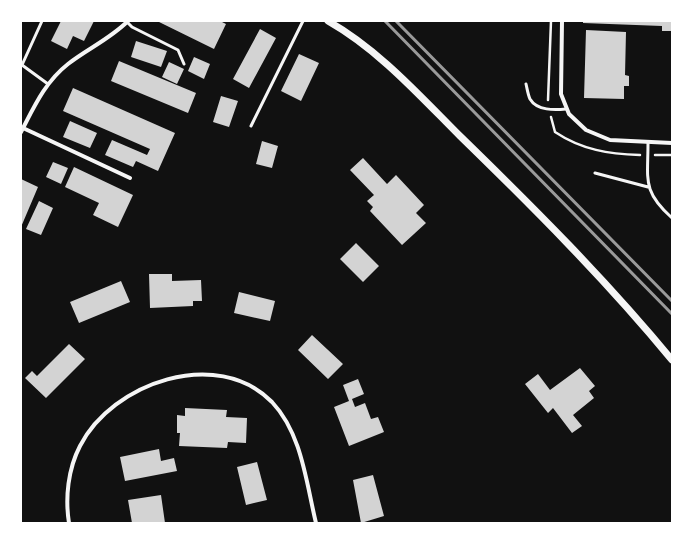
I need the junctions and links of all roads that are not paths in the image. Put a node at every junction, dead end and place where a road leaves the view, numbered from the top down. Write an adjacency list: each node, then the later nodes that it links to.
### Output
1 (42, 21): 7 (lane)
2 (127, 21): 6 (lane); 7 (street)
3 (303, 21): 10 (lane)
4 (328, 21): 19 (street)
5 (562, 21): 9 (street)
6 (184, 64)
7 (48, 84): 11 (street)
8 (526, 84): 9 (lane)
9 (566, 109): 13 (street)
10 (251, 126)
11 (23, 128): 12 (street); 16 (street)
12 (21, 132)
13 (648, 143): 14 (street); 17 (lane)
14 (672, 143)
15 (595, 173): 17 (lane)
16 (130, 178)
17 (648, 187): 18 (lane)
18 (672, 218)
19 (672, 360)
20 (69, 523): 21 (street)
21 (316, 523)

